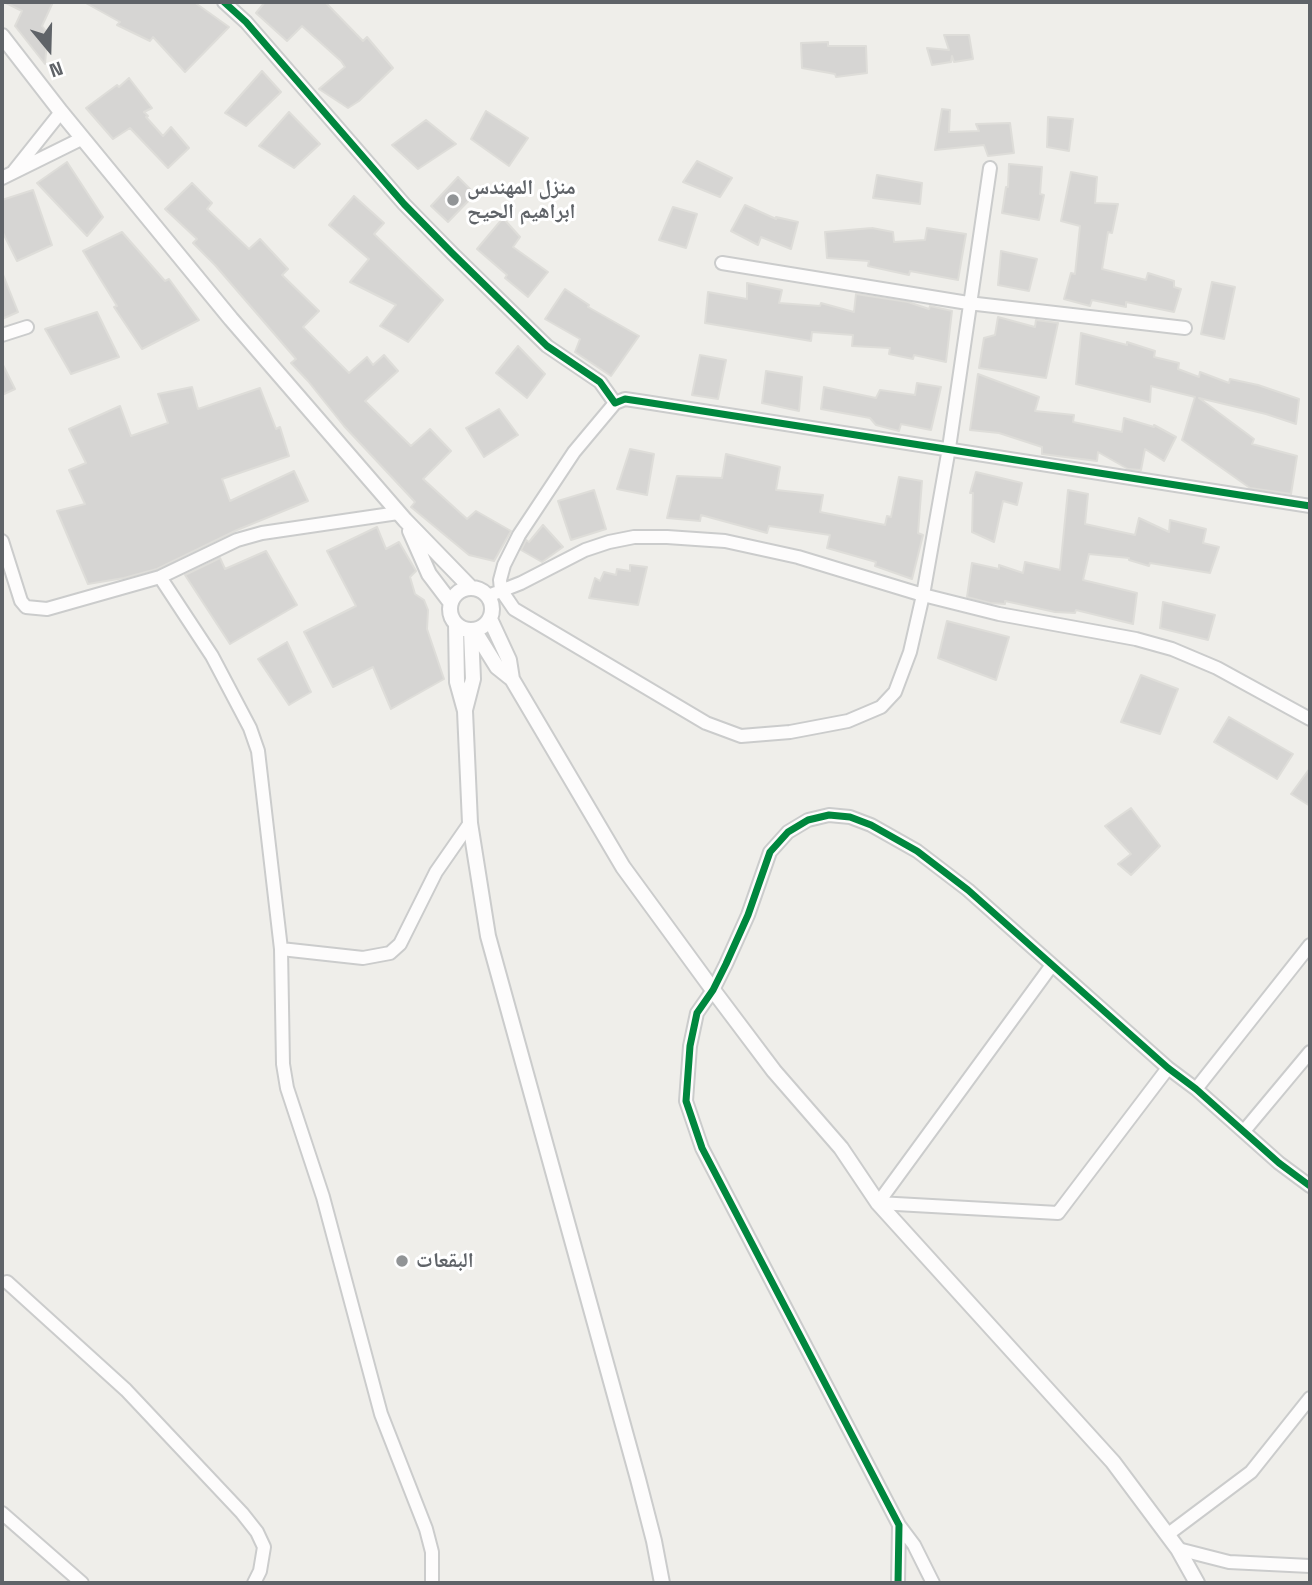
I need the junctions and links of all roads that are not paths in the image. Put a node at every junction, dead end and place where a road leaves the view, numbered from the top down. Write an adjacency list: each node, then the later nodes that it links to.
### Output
1 (224, 2): 12 (street)
2 (2, 36): 3 (street)
3 (61, 112): 4 (street); 6 (street)
4 (83, 138): 6 (street); 15 (street)
5 (990, 168): 8 (street)
6 (7, 176)
7 (722, 262): 8 (street)
8 (968, 303): 10 (street); 13 (street)
9 (27, 327): 11 (street)
10 (1185, 328)
11 (2, 335)
12 (615, 404): 13 (street); 19 (street)
13 (948, 448): 14 (street); 20 (street)
14 (1310, 506)
15 (402, 517): 17 (street); 18 (street); 21 (street)
16 (2, 541): 17 (street)
17 (160, 577): 30 (street)
18 (471, 588): 19 (street); 21 (street)
19 (495, 593): 20 (street); 20 (street); 22 (street)
20 (923, 595): 27 (street)
21 (451, 603): 23 (street)
22 (490, 619): 24 (street); 25 (street)
23 (456, 624): 24 (street); 26 (street)
24 (473, 630): 25 (street); 26 (street)
25 (512, 679): 32 (street)
26 (465, 711): 28 (street)
27 (1310, 719)
28 (470, 823): 30 (street); 49 (street)
29 (1310, 945): 35 (street)
30 (281, 949): 48 (street)
31 (1052, 965): 32 (street); 34 (street); 38 (street)
32 (713, 990): 38 (street); 42 (street)
33 (1310, 1052): 36 (street)
34 (1168, 1068): 35 (street); 38 (street)
35 (1196, 1089): 36 (street)
36 (1244, 1131): 37 (street)
37 (1310, 1186)
38 (878, 1203): 43 (street)
39 (7, 1282): 47 (street)
40 (1310, 1398): 43 (street)
41 (2, 1513): 46 (street)
42 (899, 1525): 50 (street); 51 (street)
43 (1167, 1535): 44 (street)
44 (1178, 1549): 45 (street); 52 (street)
45 (1310, 1566)
46 (82, 1583)
47 (254, 1583)
48 (432, 1583)
49 (662, 1583)
50 (898, 1583)
51 (933, 1583)
52 (1197, 1583)

